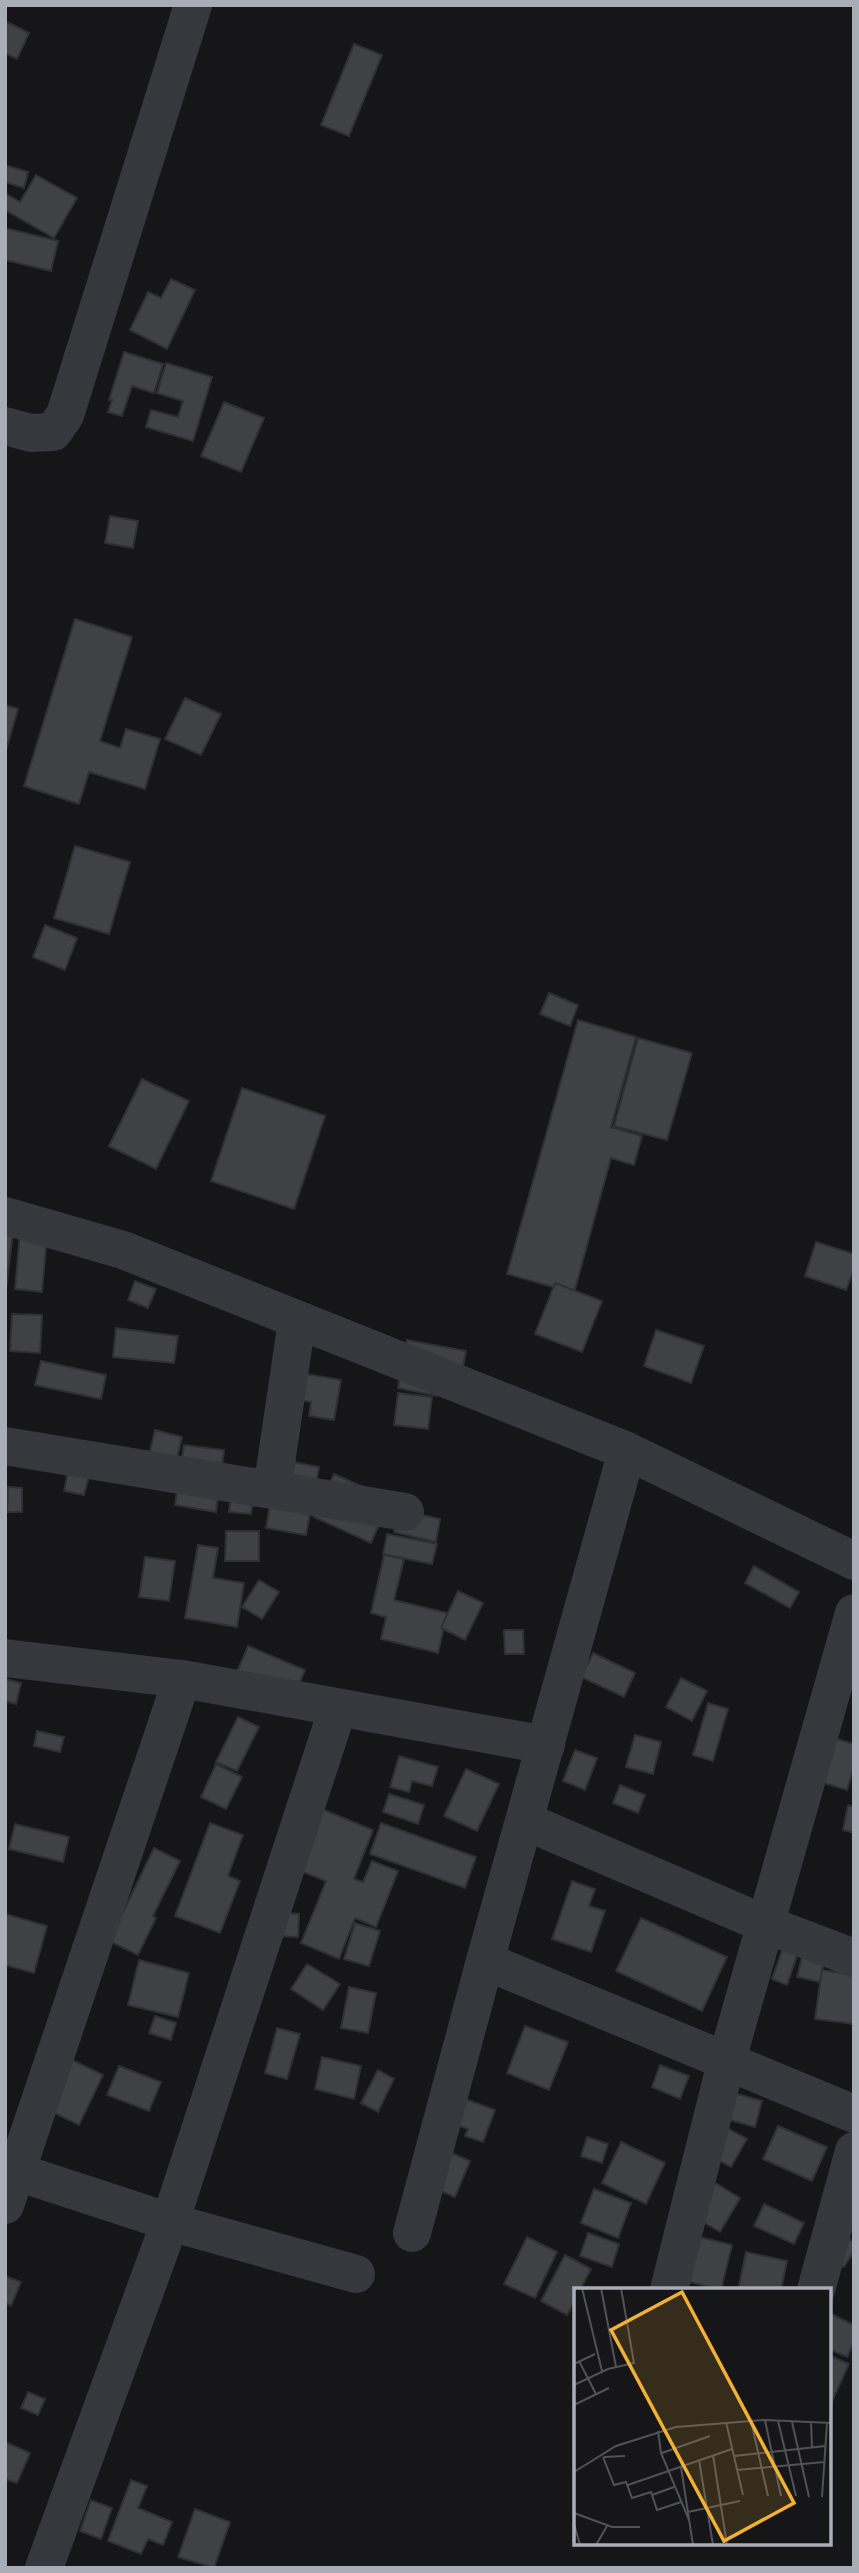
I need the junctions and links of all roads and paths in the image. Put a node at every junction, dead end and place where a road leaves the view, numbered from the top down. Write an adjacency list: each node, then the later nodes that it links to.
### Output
1 (193, 5): 2 (street)
2 (5, 426)
3 (5, 1216): 4 (street)
4 (297, 1321): 6 (street); 7 (street)
5 (5, 1446): 7 (street)
6 (627, 1451): 9 (street); 14 (street)
7 (272, 1490): 8 (street)
8 (405, 1511)
9 (854, 1561)
10 (854, 1613): 16 (street)
11 (5, 1658): 12 (street)
12 (182, 1679): 13 (street); 22 (street)
13 (338, 1708): 14 (street); 23 (street)
14 (546, 1745): 15 (street)
15 (524, 1821): 16 (street); 18 (street)
16 (765, 1924): 17 (street); 19 (street)
17 (854, 1958)
18 (485, 1961): 19 (street); 24 (street)
19 (726, 2063): 20 (street); 26 (street)
20 (854, 2114)
21 (854, 2151): 27 (street)
22 (9, 2181): 23 (street)
23 (170, 2222): 25 (street); 28 (street)
24 (412, 2233)
25 (356, 2274)
26 (670, 2288)
27 (818, 2288)
28 (44, 2568)

